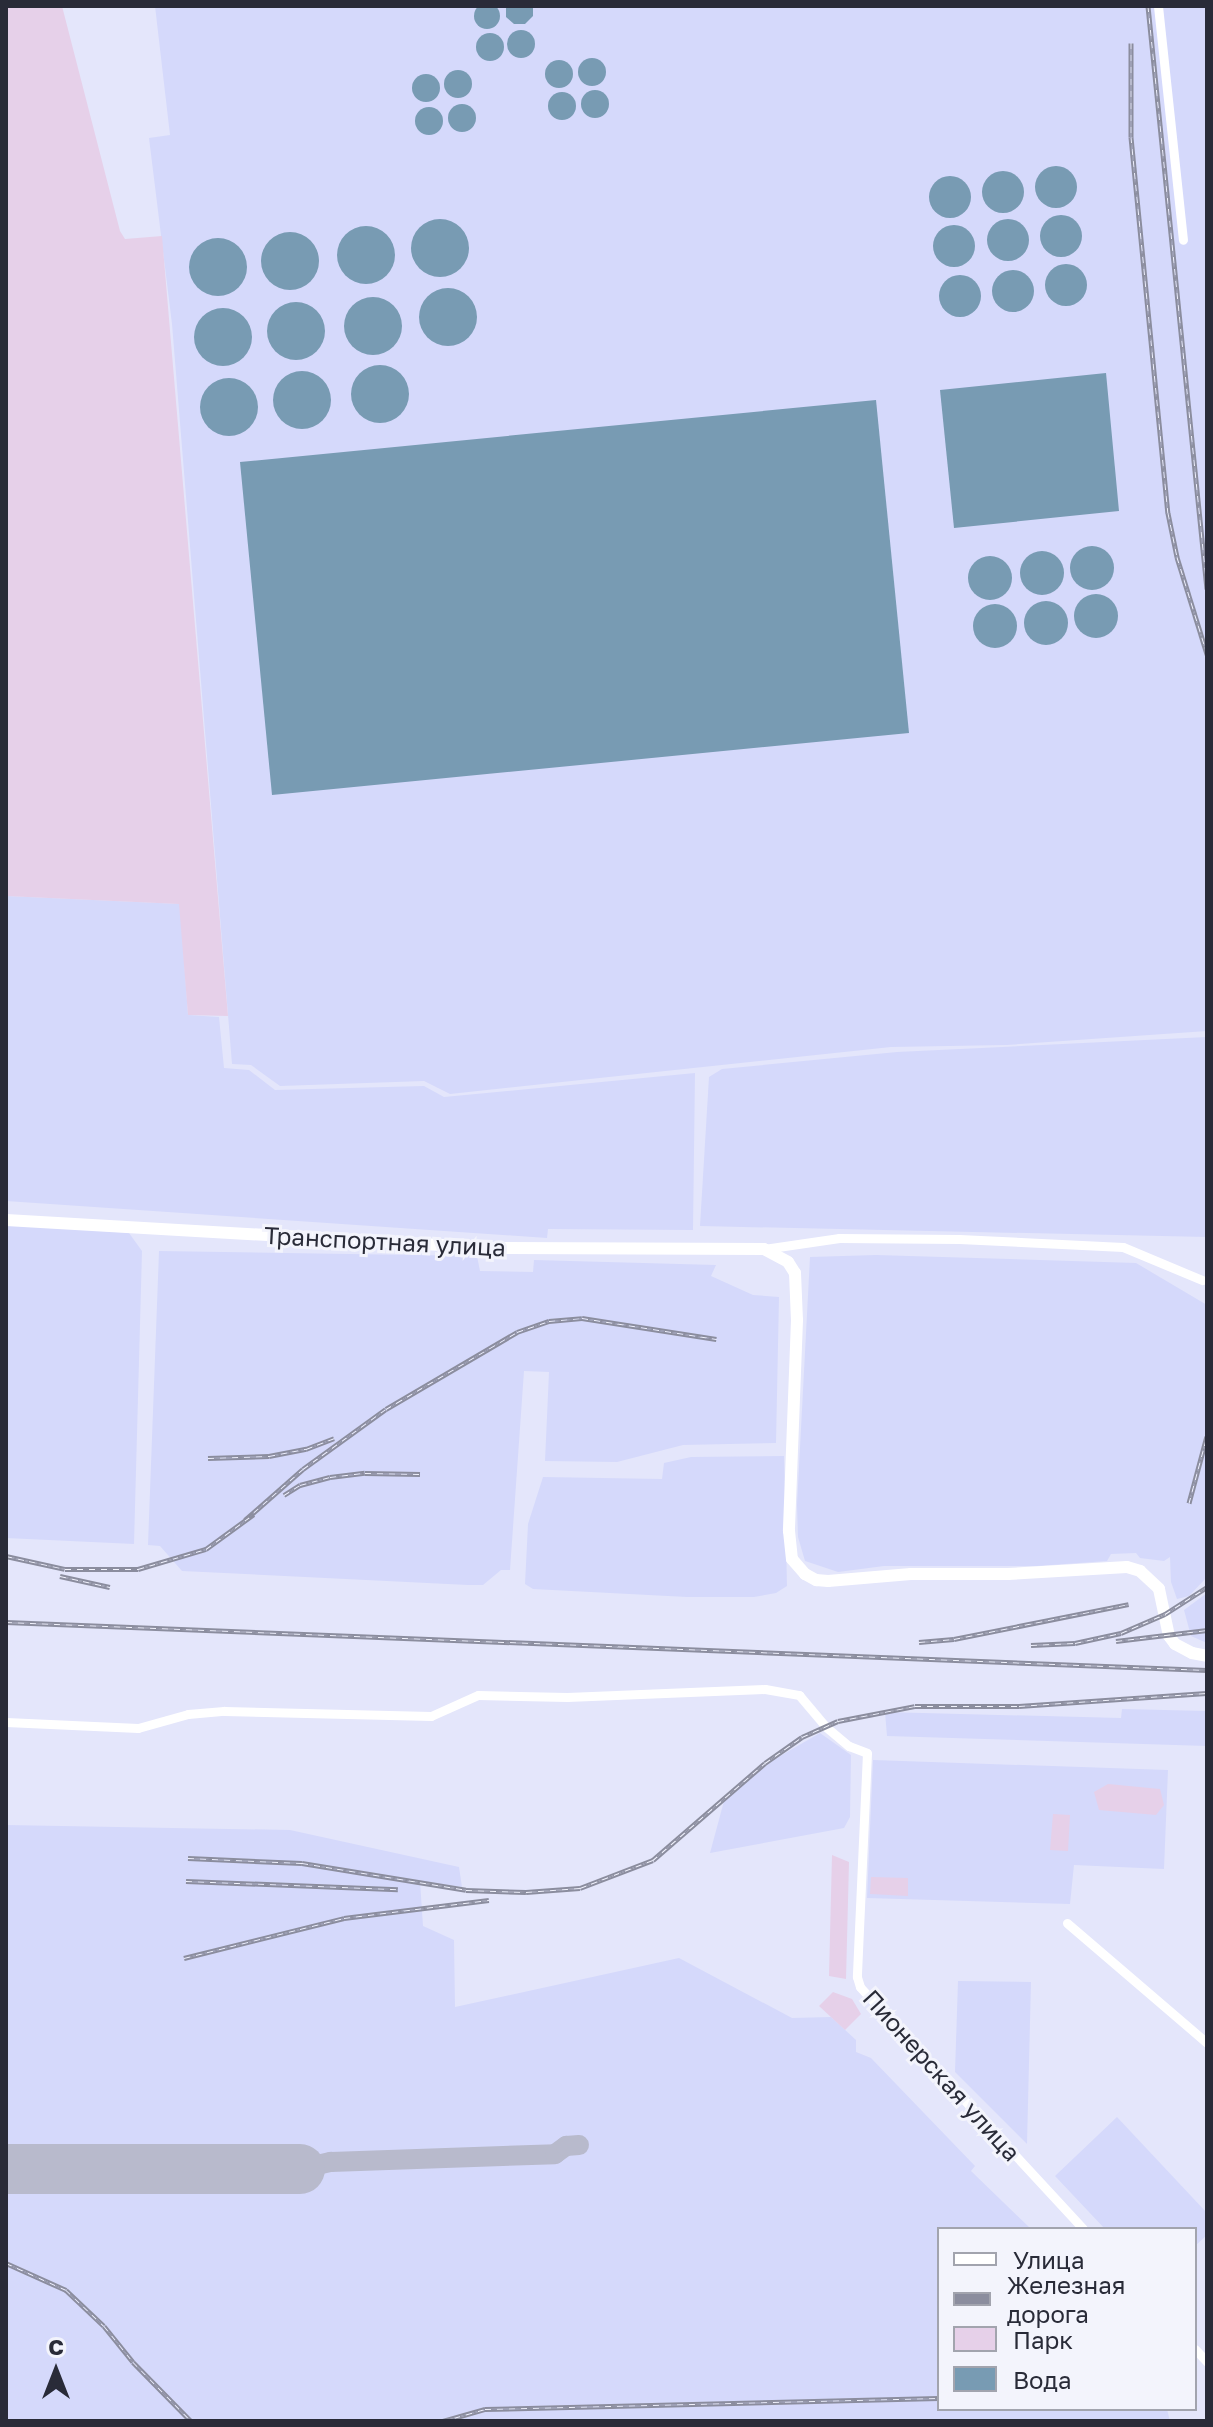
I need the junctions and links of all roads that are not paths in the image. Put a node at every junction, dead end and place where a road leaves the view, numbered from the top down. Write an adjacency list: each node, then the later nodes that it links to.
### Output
1 (1158, 6): 2 (street)
2 (1183, 240)
3 (6, 1220): 4 (street, Транспортная улица)
4 (764, 1249): 5 (street); 6 (street)
5 (1202, 1280)
6 (1207, 1656)
7 (6, 1722): 10 (street, Пионерская улица)
8 (1067, 1923): 9 (street)
9 (1207, 2043)
10 (1081, 2227)

